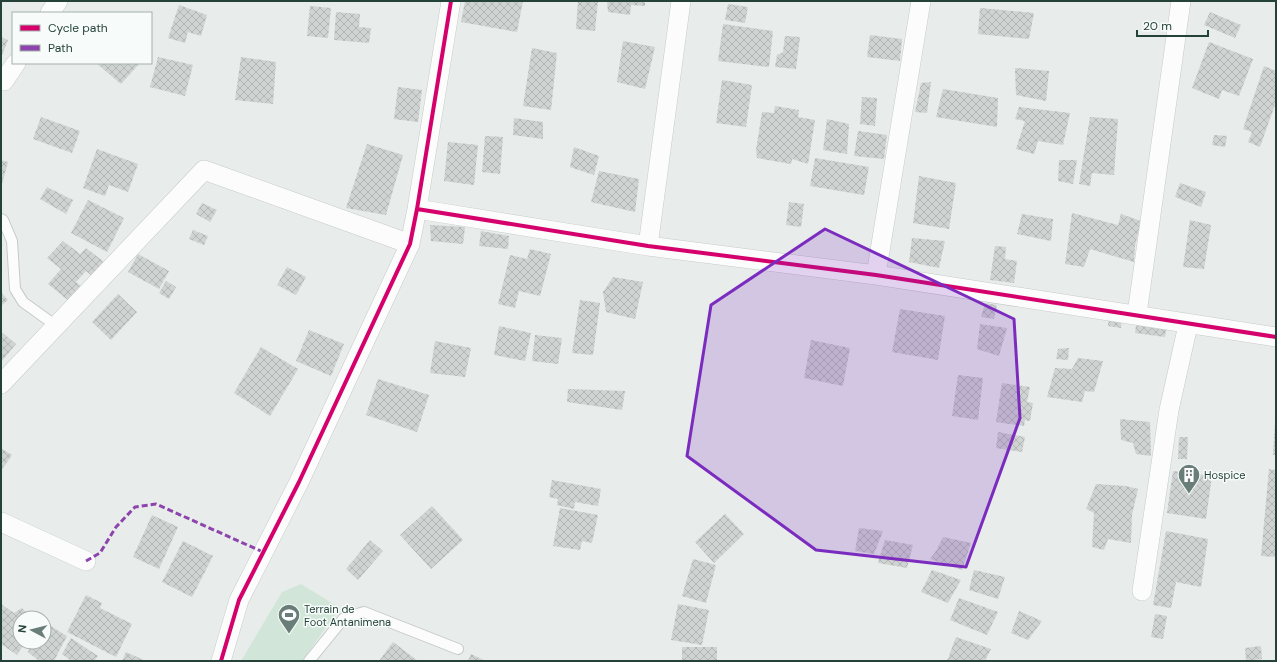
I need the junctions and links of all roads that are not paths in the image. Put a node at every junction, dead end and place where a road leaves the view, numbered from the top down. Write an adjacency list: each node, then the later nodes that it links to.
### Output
1 (58, 1): 6 (street)
2 (451, 1): 9 (street)
3 (681, 1): 12 (street)
4 (921, 1): 13 (street)
5 (1181, 1): 14 (street)
6 (51, 12)
7 (15, 64): 8 (street)
8 (4, 81)
9 (417, 209): 11 (street); 12 (street)
10 (1, 219): 15 (lane)
11 (410, 244): 15 (street); 23 (street)
12 (648, 246): 13 (street)
13 (876, 275): 14 (street)
14 (1137, 314): 16 (street)
15 (55, 325): 18 (street)
16 (1188, 325): 17 (street); 21 (street)
17 (1276, 337)
18 (1, 384)
19 (1, 522): 20 (street)
20 (86, 562)
21 (1142, 591)
22 (458, 649): 24 (lane)
23 (221, 661)
24 (309, 661)

